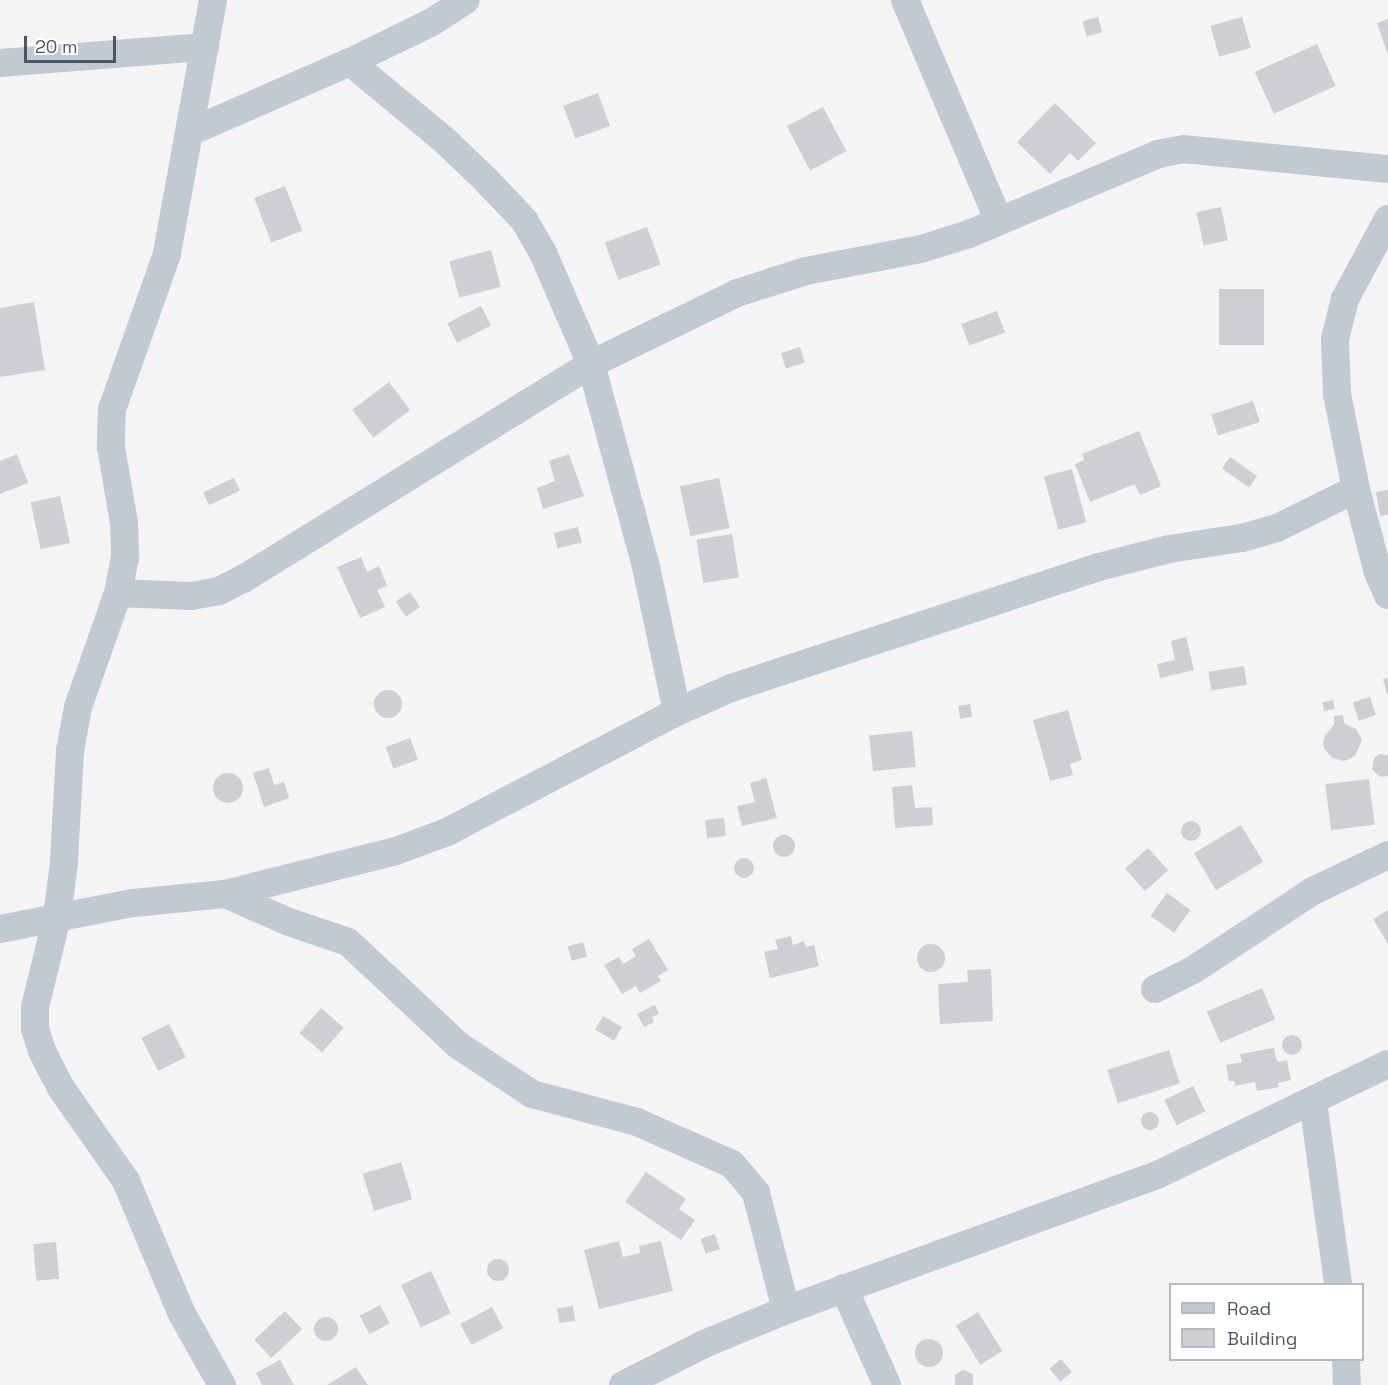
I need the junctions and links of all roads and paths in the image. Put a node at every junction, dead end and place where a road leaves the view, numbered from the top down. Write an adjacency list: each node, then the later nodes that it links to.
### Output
1 (213, 0): 4 (street)
2 (466, 0): 5 (street)
3 (904, 0): 10 (street)
4 (205, 47): 6 (street); 7 (street)
5 (350, 62): 7 (street); 11 (street)
6 (0, 63)
7 (190, 132): 13 (street)
8 (1388, 169): 10 (street)
9 (1388, 219): 12 (street)
10 (999, 221): 11 (street)
11 (591, 364): 13 (street); 15 (street)
12 (1356, 489): 14 (street); 15 (street)
13 (118, 593): 18 (street)
14 (1388, 595)
15 (677, 712): 17 (street)
16 (1388, 855): 20 (street)
17 (225, 894): 18 (street); 25 (street)
18 (57, 917): 19 (street); 27 (street)
19 (0, 929)
20 (1155, 989)
21 (1388, 1064): 22 (street)
22 (1313, 1101): 23 (street); 24 (street)
23 (1338, 1283)
24 (844, 1288): 25 (street); 29 (street)
25 (786, 1310): 28 (street)
26 (1346, 1361): 30 (street)
27 (222, 1385)
28 (623, 1385)
29 (887, 1385)
30 (1347, 1385)

